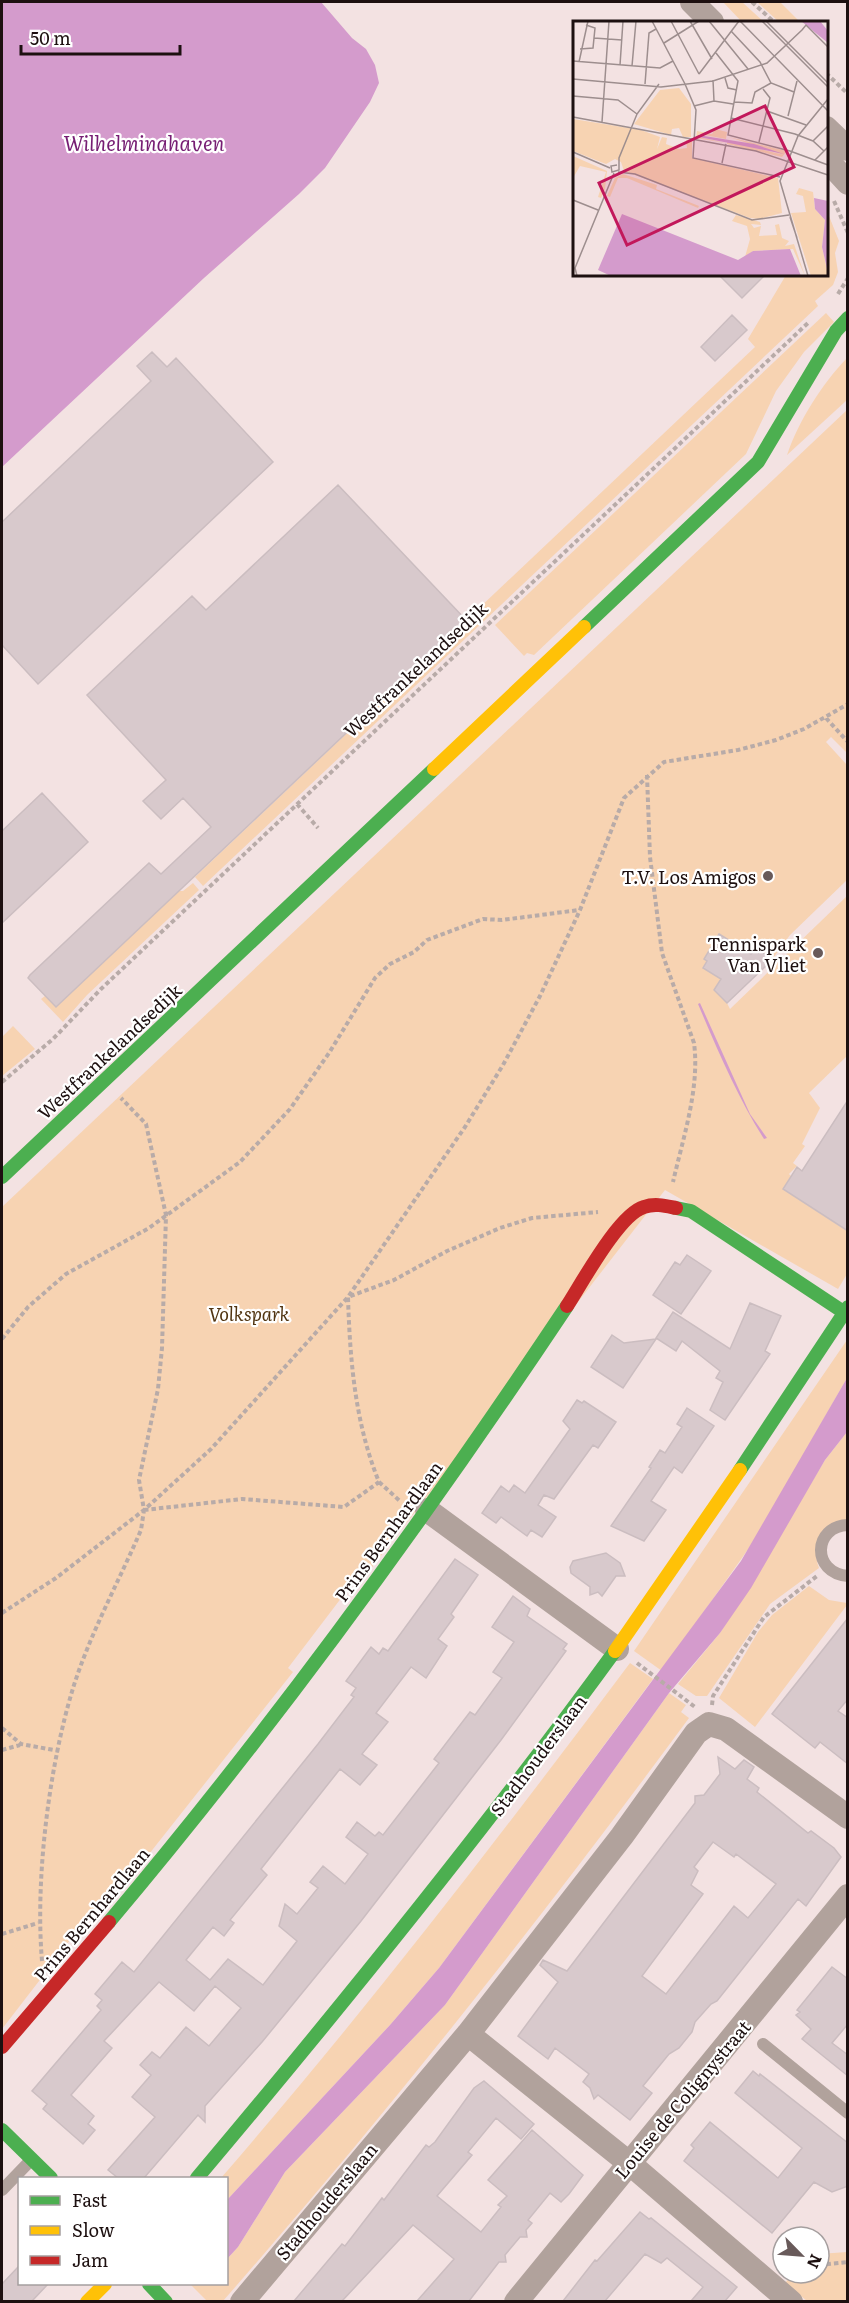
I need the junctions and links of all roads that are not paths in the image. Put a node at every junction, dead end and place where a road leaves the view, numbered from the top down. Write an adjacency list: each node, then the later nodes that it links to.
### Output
1 (692, 2): 2 (street)
2 (711, 21)
3 (828, 130): 4 (street)
4 (848, 149)
5 (828, 163): 6 (street)
6 (840, 190)
7 (848, 318): 9 (street, Westfrankelandsedijk)
8 (838, 351): 9 (street)
9 (818, 362): 10 (street, Westfrankelandsedijk)
10 (2, 1177)
11 (846, 1312): 12 (street, Prins Bernhardlaan); 15 (street, Stadhouderslaan)
12 (427, 1510): 15 (street); 20 (street, Prins Bernhardlaan)
13 (848, 1525): 14 (lane)
14 (848, 1576)
15 (617, 1649): 26 (street, Stadhouderslaan)
16 (848, 1817): 18 (street, Stadhouderslaan)
17 (848, 1896): 24 (street, Louise de Colignystraat)
18 (468, 2034): 24 (street); 33 (street, Stadhouderslaan)
19 (763, 2044): 21 (lane)
20 (2, 2048)
21 (848, 2113)
22 (2, 2130): 23 (street)
23 (33, 2158): 25 (street); 27 (lane)
24 (629, 2163): 30 (street); 34 (street, Louise de Colignystraat)
25 (50, 2177)
26 (198, 2177)
27 (2, 2190)
28 (103, 2285): 31 (street)
29 (151, 2285): 32 (street)
30 (782, 2299)
31 (87, 2301)
32 (166, 2301)
33 (242, 2301)
34 (516, 2301)

